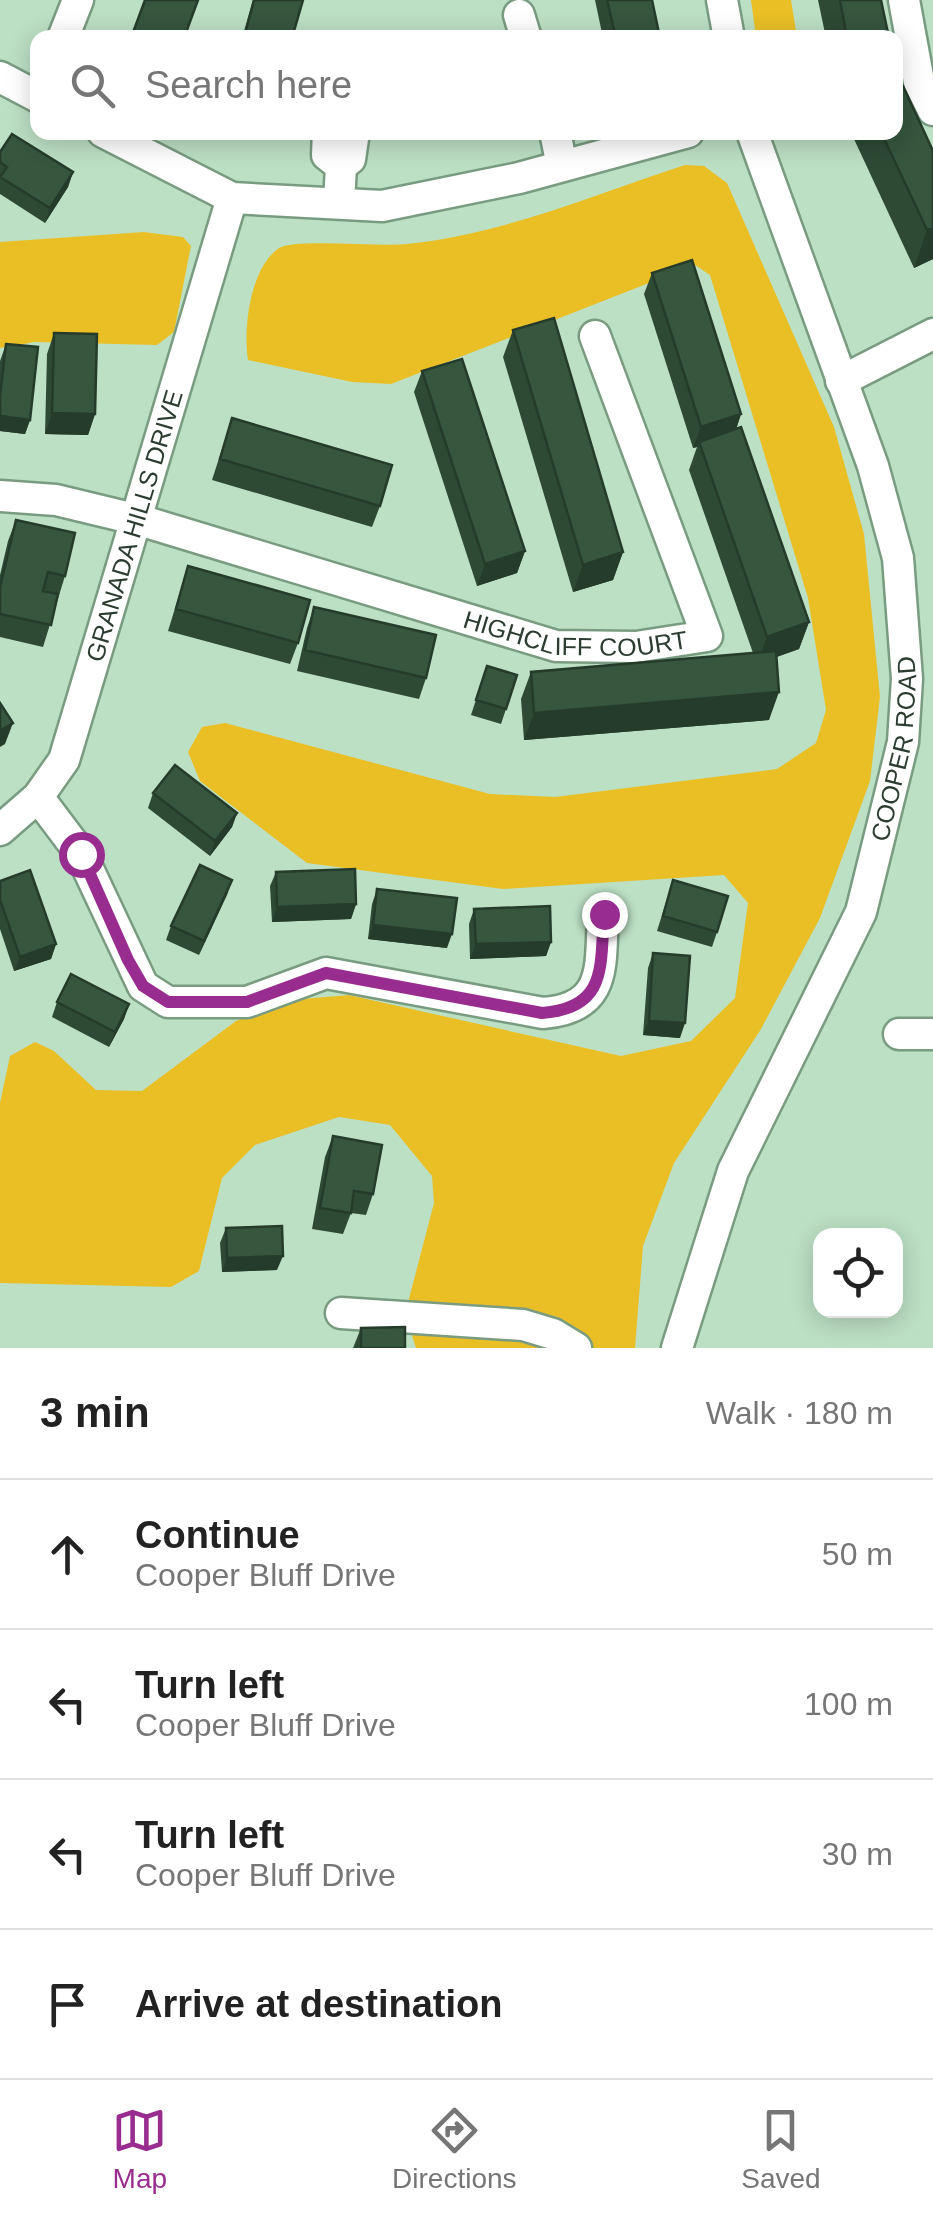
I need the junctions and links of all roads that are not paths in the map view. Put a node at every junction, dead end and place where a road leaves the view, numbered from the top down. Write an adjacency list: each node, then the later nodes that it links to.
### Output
1 (78, 0): 4 (street)
2 (722, 0): 5 (street)
3 (904, 0): 8 (street)
4 (66, 30)
5 (728, 30)
6 (0, 76): 7 (street)
7 (30, 89)
8 (933, 110)
9 (119, 140): 17 (street)
10 (328, 140): 15 (street)
11 (353, 140): 15 (street)
12 (557, 140): 16 (street)
13 (658, 140): 16 (street)
14 (755, 140): 21 (street, COOPER ROAD)
15 (341, 166): 18 (street)
16 (562, 166): 18 (street)
17 (232, 198): 18 (street); 23 (street, GRANADA HILLS DRIVE)
18 (339, 203)
19 (933, 334): 21 (street)
20 (595, 336): 23 (street, HIGHCLIFF COURT)
21 (841, 380): 31 (street, COOPER ROAD)
22 (0, 496): 23 (street)
23 (138, 520): 24 (street, GRANADA HILLS DRIVE)
24 (38, 796): 25 (street, GRANADA HILLS DRIVE); 26 (street)
25 (0, 830)
26 (604, 914)
27 (899, 1034): 28 (street)
28 (933, 1034)
29 (341, 1313): 30 (street)
30 (576, 1348)
31 (677, 1348)

